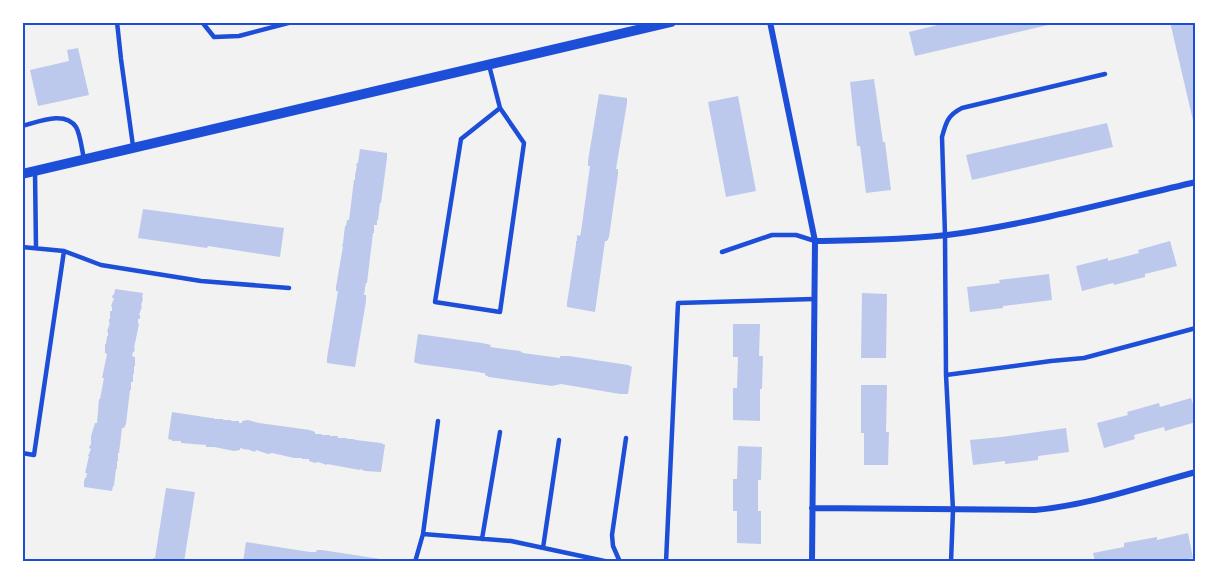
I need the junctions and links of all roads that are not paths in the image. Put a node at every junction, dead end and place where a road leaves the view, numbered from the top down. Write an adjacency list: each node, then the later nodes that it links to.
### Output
1 (117, 22): 10 (lane)
2 (202, 22): 3 (lane)
3 (292, 22)
4 (670, 22): 6 (street)
5 (770, 22): 16 (street)
6 (489, 65): 8 (lane); 10 (street)
7 (1105, 74): 15 (lane)
8 (500, 108): 8 (lane)
9 (22, 126): 11 (lane)
10 (134, 149): 11 (street)
11 (85, 160): 12 (street)
12 (35, 171): 13 (street); 18 (lane)
13 (22, 174)
14 (1196, 182): 15 (street)
15 (945, 235): 16 (street); 24 (lane)
16 (815, 241): 20 (lane); 22 (street)
17 (22, 247): 18 (lane)
18 (36, 248): 19 (lane)
19 (64, 251): 21 (lane); 29 (lane)
20 (722, 252)
21 (289, 288)
22 (814, 299): 31 (street); 39 (lane)
23 (1196, 328): 24 (lane)
24 (946, 375): 32 (lane)
25 (438, 421): 33 (lane)
26 (500, 432): 34 (lane)
27 (626, 438): 38 (lane)
28 (559, 440): 35 (lane)
29 (22, 453)
30 (1196, 472): 32 (street)
31 (812, 508): 32 (street); 40 (street)
32 (953, 510): 41 (lane)
33 (423, 534): 34 (lane); 36 (lane)
34 (482, 538): 35 (lane)
35 (543, 548): 37 (lane)
36 (415, 561)
37 (609, 561)
38 (620, 561)
39 (666, 561)
40 (812, 561)
41 (951, 561)

